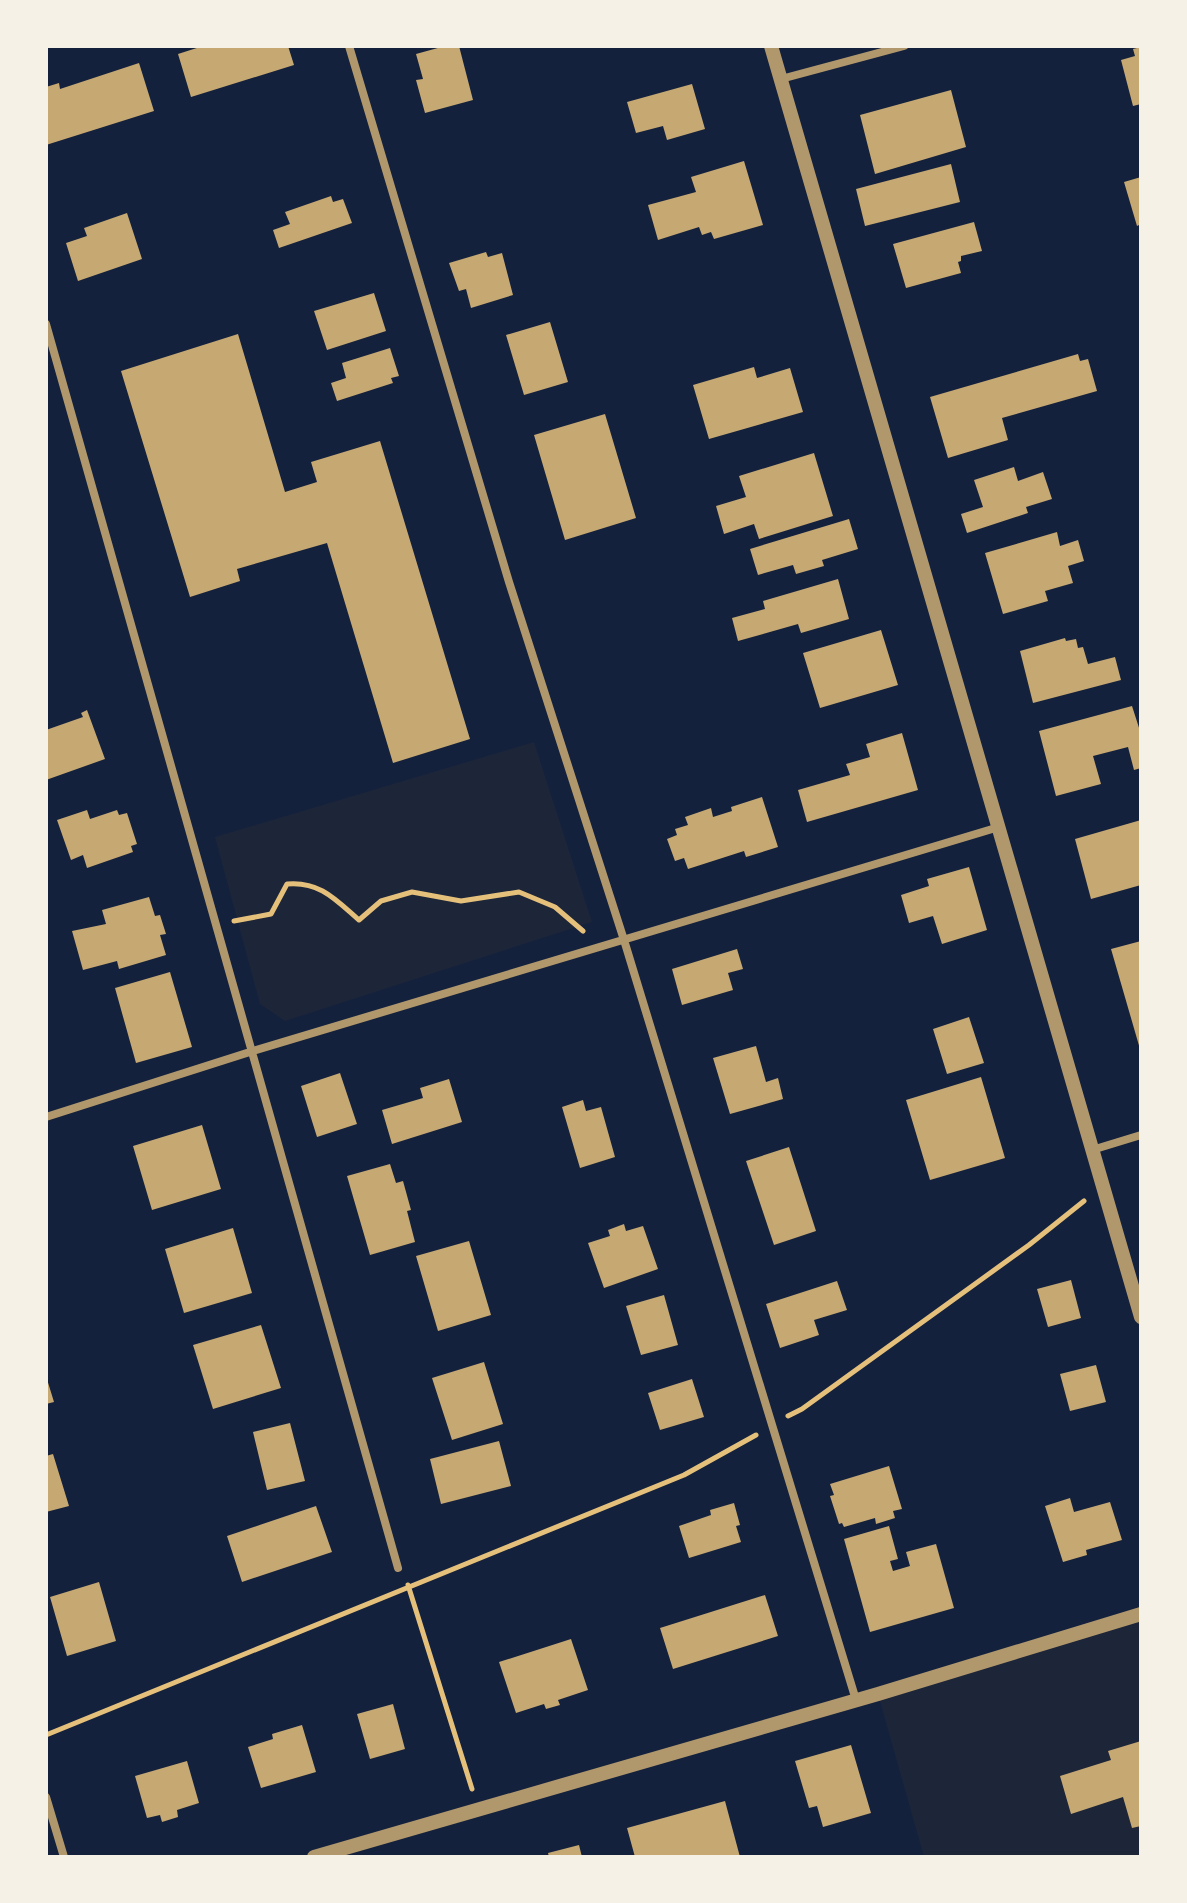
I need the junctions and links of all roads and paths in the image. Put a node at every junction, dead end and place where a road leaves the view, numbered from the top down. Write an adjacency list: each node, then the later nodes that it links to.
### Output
1 (349, 46): 9 (street)
2 (771, 46): 4 (street)
3 (904, 46): 4 (street)
4 (781, 79): 6 (street)
5 (46, 324): 7 (street)
6 (999, 827): 9 (street); 13 (street)
7 (217, 925): 8 (path); 10 (street)
8 (595, 926)
9 (624, 940): 10 (street); 16 (street)
10 (253, 1051): 11 (street); 17 (street)
11 (46, 1117)
12 (1141, 1135): 13 (street)
13 (1092, 1150): 14 (street)
14 (1103, 1186): 15 (street); 16 (path)
15 (1141, 1317)
16 (772, 1424): 18 (path); 20 (street)
17 (398, 1568): 18 (path)
18 (409, 1587): 21 (path); 23 (path)
19 (1141, 1614): 20 (street)
20 (856, 1700): 23 (street)
21 (46, 1735)
22 (46, 1797): 24 (street)
23 (478, 1809): 25 (street)
24 (64, 1857)
25 (314, 1857)

